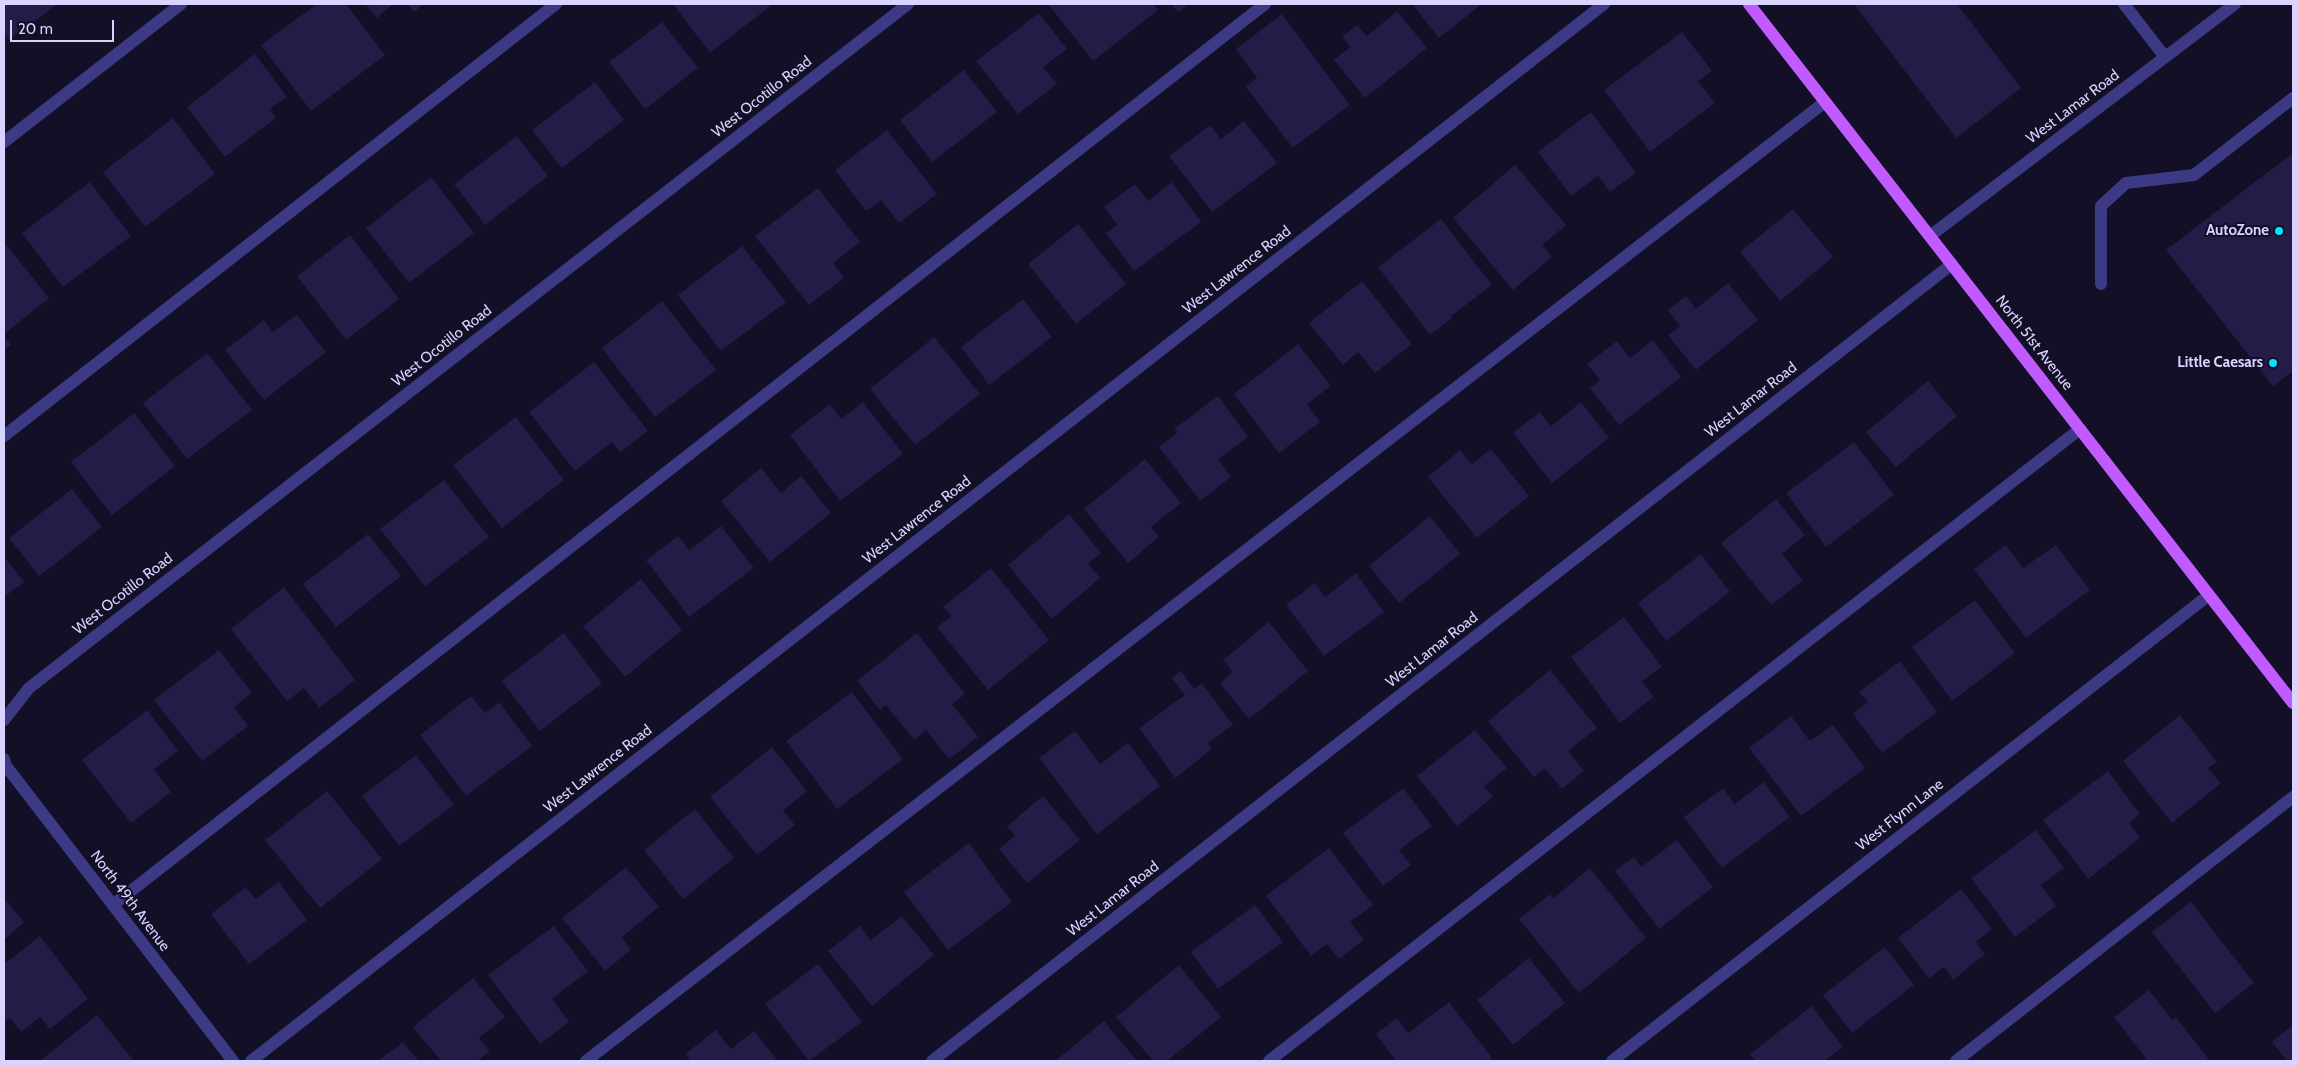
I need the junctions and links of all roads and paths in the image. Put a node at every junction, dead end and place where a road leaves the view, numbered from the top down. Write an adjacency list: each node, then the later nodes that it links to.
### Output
1 (182, 4): 12 (street)
2 (556, 4): 17 (street)
3 (908, 4): 20 (street, West Ocotillo Road)
4 (1265, 4): 23 (street)
5 (1604, 4): 25 (street, West Lawrence Road)
6 (1749, 4): 11 (main road, North 51st Avenue)
7 (2124, 4): 9 (street)
8 (2235, 4): 9 (street, West Lamar Road)
9 (2165, 57): 13 (street, West Lamar Road)
10 (2293, 98): 15 (street)
11 (1825, 102): 13 (main road, North 51st Avenue); 26 (street)
12 (4, 142)
13 (1930, 236): 14 (main road, North 51st Avenue)
14 (1952, 264): 16 (main road, North 51st Avenue); 27 (street, West Lamar Road)
15 (2101, 284)
16 (2080, 429): 18 (main road, North 51st Avenue); 28 (street)
17 (4, 436)
18 (2209, 595): 19 (main road, North 51st Avenue); 29 (street, West Flynn Lane)
19 (2293, 703)
20 (4, 720)
21 (4, 759): 23 (street, North 49th Avenue)
22 (2293, 798): 30 (street)
23 (113, 905): 24 (street, North 49th Avenue)
24 (233, 1061)
25 (251, 1061)
26 (586, 1061)
27 (932, 1061)
28 (1269, 1061)
29 (1612, 1061)
30 (1956, 1061)

